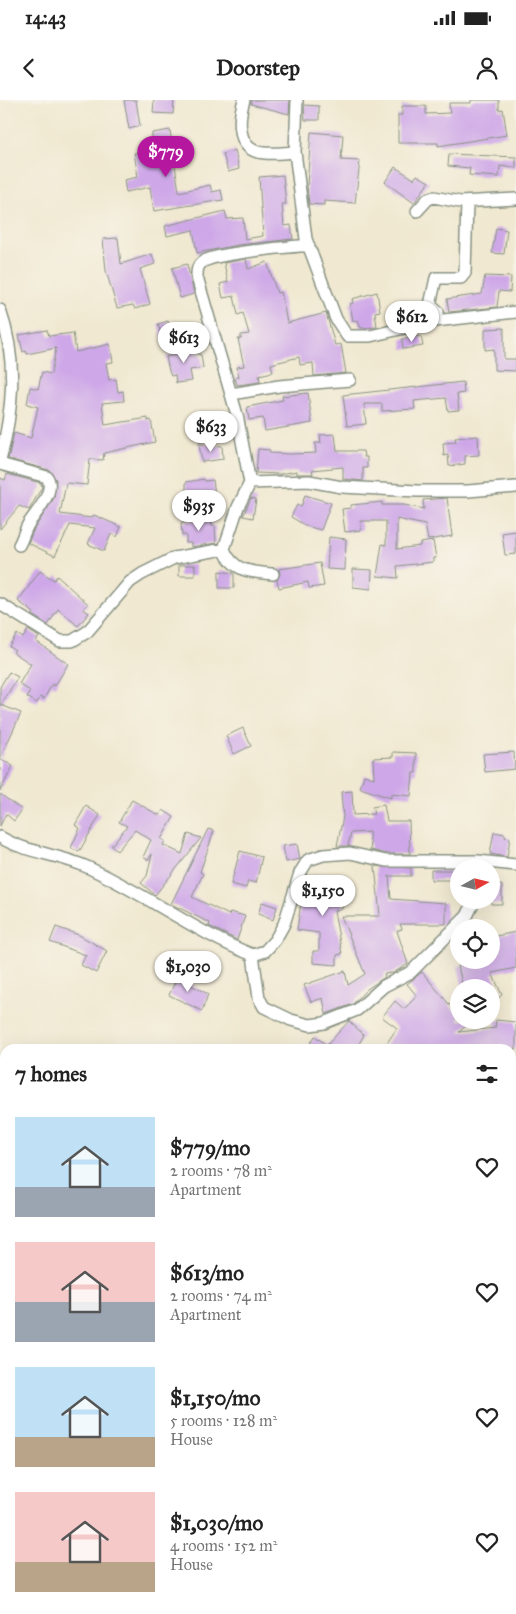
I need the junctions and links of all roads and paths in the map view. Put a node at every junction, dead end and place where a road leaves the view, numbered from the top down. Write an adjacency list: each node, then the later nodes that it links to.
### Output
1 (244, 100): 3 (street)
2 (297, 100): 3 (street)
3 (296, 152): 7 (street)
4 (516, 199): 5 (street)
5 (467, 202): 6 (street); 10 (street)
6 (417, 212)
7 (308, 245): 10 (street); 12 (street)
8 (0, 310): 13 (street)
9 (516, 312): 10 (street)
10 (435, 322)
11 (350, 380): 12 (street)
12 (231, 394): 14 (street)
13 (0, 462): 16 (street)
14 (250, 483): 15 (street); 17 (street)
15 (516, 487)
16 (20, 545)
17 (224, 549): 18 (street); 19 (street)
18 (273, 574)
19 (0, 604)
20 (0, 837): 25 (street)
21 (450, 863): 25 (street)
22 (500, 865): 23 (street)
23 (516, 865)
24 (470, 909): 25 (street)
25 (253, 955)

